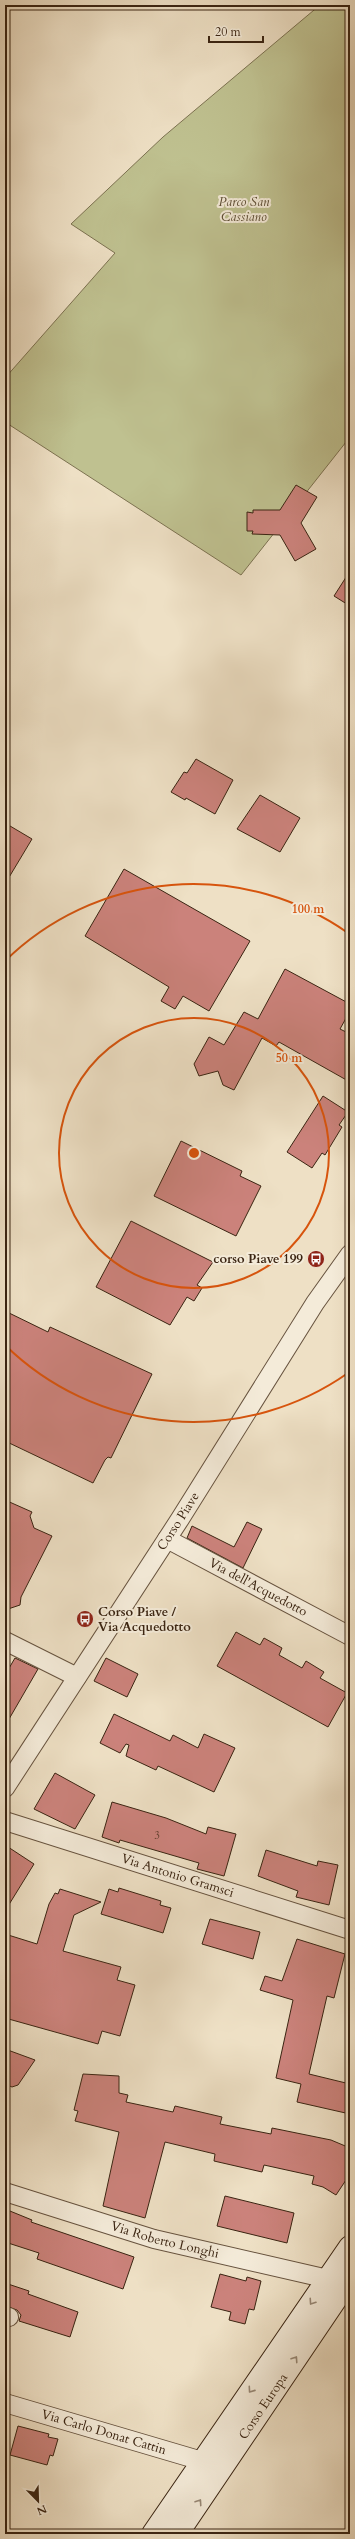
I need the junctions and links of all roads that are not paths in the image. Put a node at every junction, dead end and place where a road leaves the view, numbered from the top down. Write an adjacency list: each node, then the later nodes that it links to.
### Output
1 (350, 1254): 2 (street, Corso Piave)
2 (167, 1539): 3 (street, Via dell'Acquedotto); 5 (street, Corso Piave)
3 (350, 1636)
4 (5, 1641): 5 (street)
5 (77, 1677): 6 (street, Corso Piave)
6 (6, 1783)
7 (5, 1821): 8 (street, Via Antonio Gramsci)
8 (350, 1930)
9 (5, 2192): 12 (street, Via Roberto Longhi)
10 (350, 2247): 12 (main road)
11 (350, 2278): 16 (main road, Corso Europa, one-way to 11)
12 (328, 2279): 14 (main road, one-way to 14)
13 (5, 2403): 14 (street, Via Carlo Donat Cattin)
14 (202, 2461): 15 (main road)
15 (153, 2534)
16 (177, 2534)

